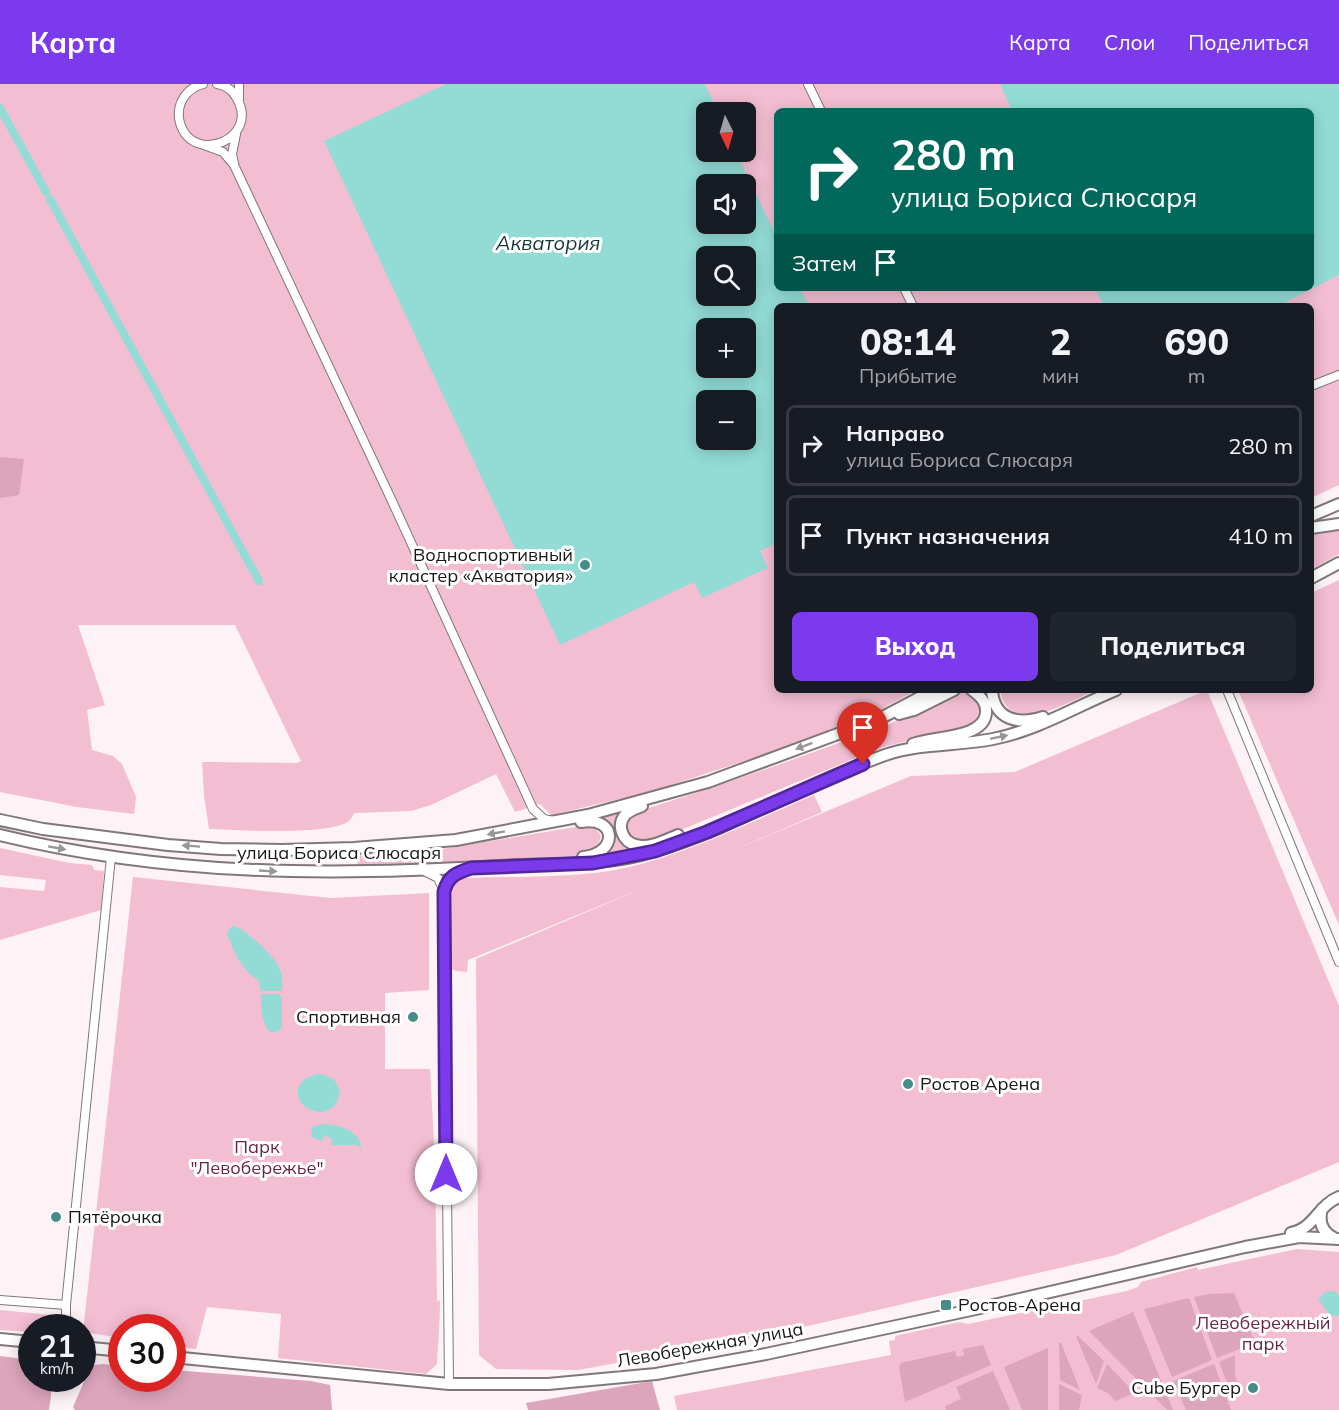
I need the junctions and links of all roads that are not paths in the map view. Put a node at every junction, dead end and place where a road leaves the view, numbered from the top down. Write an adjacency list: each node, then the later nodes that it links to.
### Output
1 (217, 84): 5 (street)
2 (239, 84): 5 (street)
3 (808, 84): 6 (street)
4 (200, 85): 8 (street)
5 (240, 103): 7 (street)
6 (820, 108)
7 (238, 129): 8 (street); 9 (street)
8 (204, 145): 9 (street)
9 (234, 165): 28 (street)
10 (1339, 375): 11 (street)
11 (1314, 385)
12 (1339, 504): 13 (main road)
13 (1314, 515)
14 (1339, 524): 15 (main road)
15 (1314, 528)
16 (1339, 563): 17 (main road)
17 (1314, 576)
18 (928, 693): 25 (main road, улица Бориса Слюсаря)
19 (948, 693): 25 (main road)
20 (976, 693): 26 (main road)
21 (992, 693): 24 (main road)
22 (1110, 693): 24 (main road, улица Бориса Слюсаря)
23 (1228, 693): 39 (street)
24 (1098, 699): 26 (main road, улица Бориса Слюсаря, one-way to 24)
25 (881, 718): 27 (main road, улица Бориса Слюсаря, one-way to 27)
26 (888, 754): 32 (main road, улица Бориса Слюсаря)
27 (677, 792): 30 (main road, улица Бориса Слюсаря); 32 (main road)
28 (533, 809): 30 (street); 31 (street)
29 (0, 820): 31 (main road, улица Бориса Слюсаря, one-way to 29)
30 (549, 823): 31 (main road, улица Бориса Слюсаря); 35 (main road)
31 (519, 829)
32 (707, 832): 35 (main road, улица Бориса Слюсаря)
33 (0, 835): 34 (main road, улица Бориса Слюсаря, one-way to 34)
34 (111, 857): 37 (main road, улица Бориса Слюсаря, one-way to 37); 45 (street)
35 (545, 864): 36 (main road, улица Бориса Слюсаря)
36 (474, 868): 37 (main road, улица Бориса Слюсаря); 38 (street)
37 (423, 871): 38 (street)
38 (444, 892): 50 (street)
39 (1339, 962)
40 (1339, 1197): 41 (main road, Левобережная улица)
41 (1322, 1208): 42 (main road); 43 (main road, Левобережная улица)
42 (1337, 1238): 43 (main road, Левобережная улица)
43 (1245, 1247): 50 (main road, Левобережная улица)
44 (0, 1300): 45 (street)
45 (66, 1305): 46 (street)
46 (66, 1314)
47 (0, 1339): 48 (main road)
48 (18, 1341)
49 (186, 1358): 50 (main road, Левобережная улица)
50 (449, 1384)

